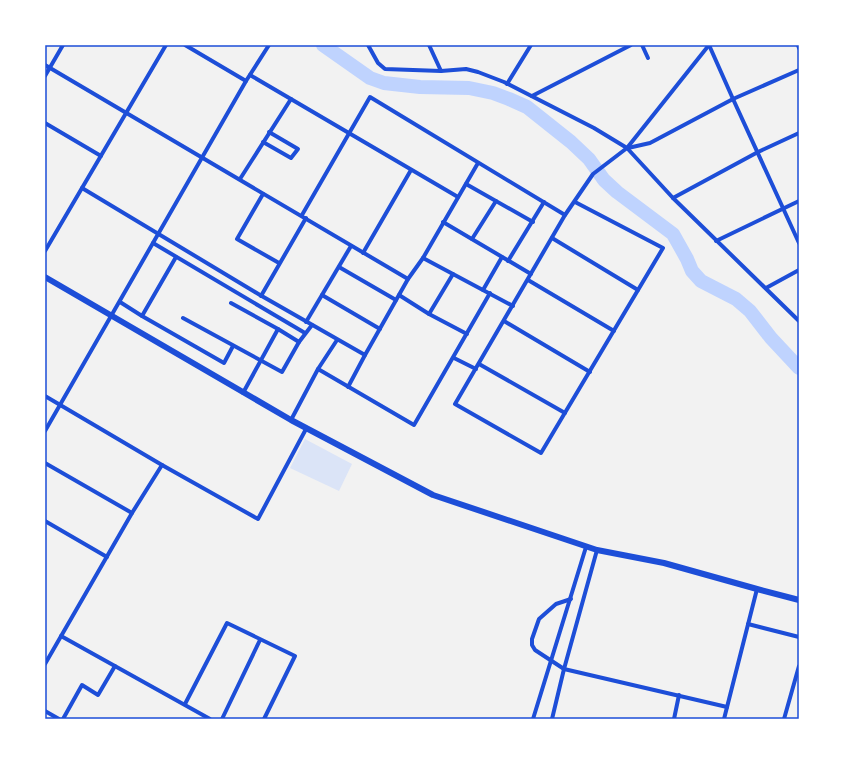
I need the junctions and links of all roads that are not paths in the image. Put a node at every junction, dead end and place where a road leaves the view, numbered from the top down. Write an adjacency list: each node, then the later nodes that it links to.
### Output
1 (63, 45): 15 (street)
2 (166, 45): 25 (street)
3 (185, 45): 20 (street)
4 (269, 45): 18 (street)
5 (368, 45): 17 (street)
6 (429, 45): 17 (street)
7 (531, 45): 21 (street)
8 (631, 45): 22 (street)
9 (642, 45): 13 (street)
10 (709, 45): 24 (street); 31 (street)
11 (798, 45): 12 (street)
12 (799, 48)
13 (648, 58)
14 (45, 65): 15 (street)
15 (50, 68): 19 (street); 25 (street)
16 (799, 70): 24 (street)
17 (440, 71): 21 (street)
18 (250, 75): 20 (street); 23 (street)
19 (45, 76)
20 (246, 81): 34 (street)
21 (507, 84): 22 (street)
22 (532, 96): 31 (street)
23 (291, 99): 27 (street); 29 (street)
24 (733, 99): 31 (street); 32 (street)
25 (126, 112): 33 (street); 34 (street)
26 (45, 123): 33 (street)
27 (269, 132): 30 (street); 30 (street)
28 (799, 133): 32 (street)
29 (348, 134): 35 (street); 36 (street); 49 (street)
30 (263, 142): 37 (street)
31 (627, 148): 42 (street); 45 (street)
32 (758, 152): 42 (street); 47 (street)
33 (101, 156): 39 (street)
34 (203, 157): 37 (street); 52 (street)
35 (478, 163): 38 (street); 44 (street)
36 (411, 170): 41 (street); 60 (street)
37 (240, 179): 40 (street)
38 (466, 184): 41 (street); 43 (street)
39 (82, 188): 52 (street); 59 (street)
40 (263, 194): 49 (street); 65 (street)
41 (458, 196): 50 (street)
42 (673, 198): 55 (street)
43 (496, 201): 51 (street); 54 (street)
44 (544, 202): 48 (street); 51 (street)
45 (575, 202): 48 (street); 75 (street)
46 (799, 202): 47 (street)
47 (784, 209): 55 (street); 57 (street)
48 (566, 215): 53 (street)
49 (304, 216): 58 (street); 65 (street)
50 (443, 222): 54 (street); 63 (street)
51 (532, 222): 64 (street)
52 (158, 234): 56 (street); 79 (street)
53 (552, 238): 69 (street); 75 (street)
54 (472, 239): 62 (street)
55 (716, 241): 73 (street)
56 (153, 243): 61 (street); 81 (street)
57 (799, 243)
58 (351, 246): 60 (street); 66 (street)
59 (45, 251)
60 (363, 252): 71 (street)
61 (176, 257): 86 (street); 95 (street)
62 (502, 257): 64 (street); 74 (street)
63 (423, 258): 68 (street); 71 (street)
64 (508, 261): 69 (street)
65 (279, 263): 79 (street)
66 (339, 267): 77 (street); 80 (street)
67 (799, 270): 73 (street)
68 (453, 274): 74 (street); 84 (street)
69 (530, 274): 72 (street)
70 (45, 277): 85 (main road)
71 (408, 279): 78 (street)
72 (528, 280): 83 (street); 94 (street)
73 (766, 288): 89 (street)
74 (483, 290): 76 (street)
75 (638, 290): 94 (street)
76 (490, 293): 83 (street); 96 (street)
77 (322, 295): 90 (street); 93 (street)
78 (399, 295): 80 (street); 84 (street)
79 (261, 296): 90 (street)
80 (396, 300): 93 (street)
81 (120, 302): 85 (street); 86 (street)
82 (231, 303): 92 (street)
83 (513, 306): 88 (street)
84 (429, 314): 96 (street)
85 (112, 316): 108 (main road); 110 (street)
86 (142, 316): 99 (street)
87 (183, 318): 99 (street)
88 (504, 321): 103 (street); 106 (street)
89 (799, 321)
90 (306, 322): 91 (street)
91 (312, 326): 95 (street); 97 (street)
92 (278, 329): 98 (street); 102 (street)
93 (380, 329): 100 (street)
94 (614, 331): 106 (street)
95 (305, 333): 98 (street)
96 (467, 334): 101 (street)
97 (337, 340): 100 (street); 104 (street)
98 (299, 342): 102 (street)
99 (233, 346): 102 (street)
100 (365, 355): 107 (street)
101 (454, 358): 105 (street); 107 (street)
102 (260, 361): 108 (street)
103 (479, 364): 105 (street); 111 (street)
104 (318, 369): 107 (street); 112 (street)
105 (476, 369): 111 (street)
106 (590, 372): 111 (street)
107 (348, 387)
108 (243, 393): 112 (main road)
109 (45, 396): 110 (street)
110 (60, 405): 114 (street); 116 (street)
111 (565, 413)
112 (291, 420): 113 (main road)
113 (306, 428): 116 (street); 119 (main road)
114 (45, 431)
115 (45, 462): 117 (street)
116 (162, 465): 117 (street)
117 (132, 514): 121 (street)
118 (45, 520): 121 (street)
119 (586, 547): 120 (main road); 123 (street)
120 (597, 550): 122 (main road); 133 (street)
121 (107, 557): 126 (street)
122 (757, 589): 124 (main road); 125 (street)
123 (571, 599): 129 (street); 129 (street)
124 (799, 600)
125 (748, 624): 127 (street); 136 (street)
126 (61, 636): 130 (street); 131 (street)
127 (799, 637)
128 (260, 640): 135 (street); 141 (street); 142 (street)
129 (552, 660): 133 (street); 143 (street)
130 (45, 664)
131 (115, 666): 135 (street); 139 (street)
132 (799, 666): 147 (street)
133 (564, 669): 134 (street); 144 (street)
134 (679, 695): 136 (street); 145 (street)
135 (185, 704): 140 (street)
136 (727, 707): 146 (street)
137 (45, 711): 138 (street)
138 (59, 719)
139 (63, 719)
140 (210, 719)
141 (222, 719)
142 (264, 719)
143 (533, 719)
144 (552, 719)
145 (674, 719)
146 (724, 719)
147 (784, 719)

